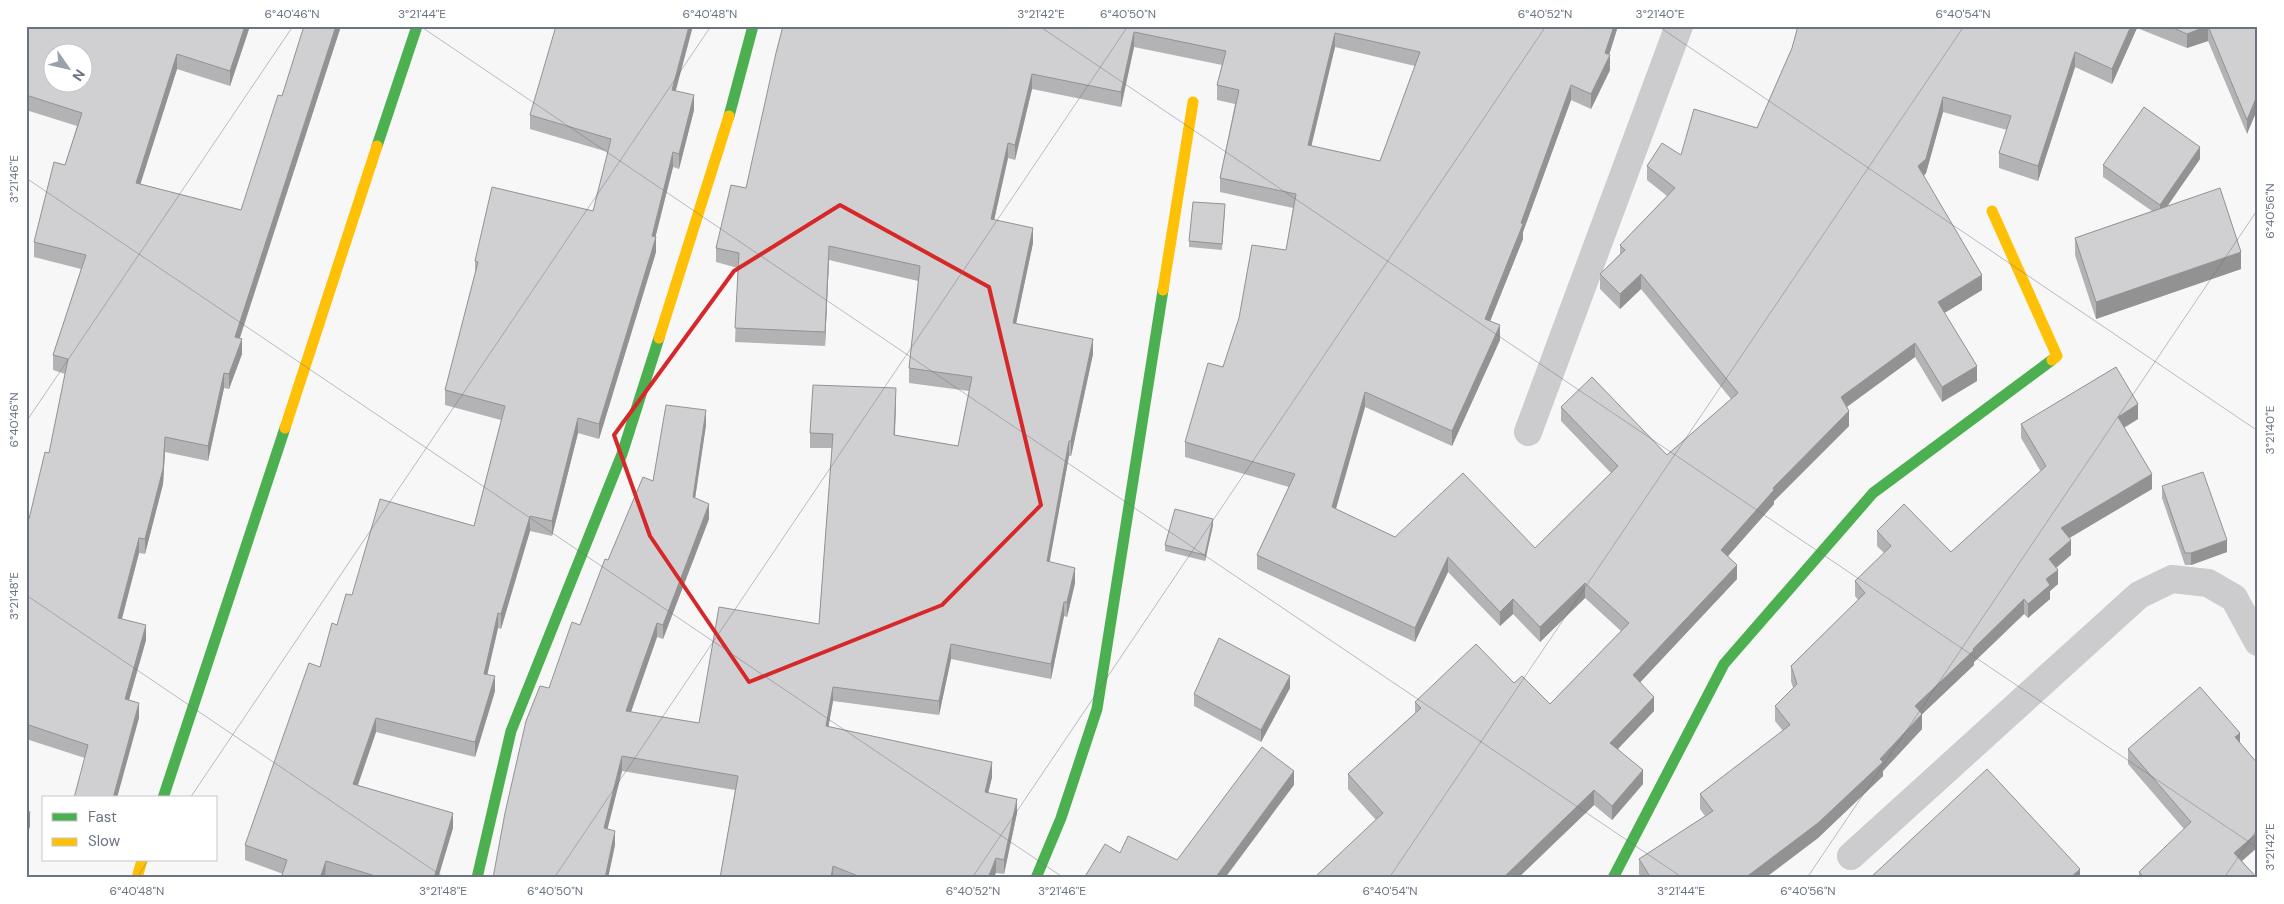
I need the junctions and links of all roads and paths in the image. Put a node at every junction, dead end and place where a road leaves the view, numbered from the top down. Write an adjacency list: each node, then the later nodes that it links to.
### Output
1 (417, 26): 8 (street)
2 (753, 26): 12 (street)
3 (1679, 26): 6 (street)
4 (1193, 102): 13 (street)
5 (1992, 211): 14 (street)
6 (1528, 432)
7 (2258, 642): 9 (street)
8 (164, 796)
9 (1851, 856)
10 (141, 862): 11 (street)
11 (136, 878)
12 (477, 878)
13 (1036, 878)
14 (1613, 878)

